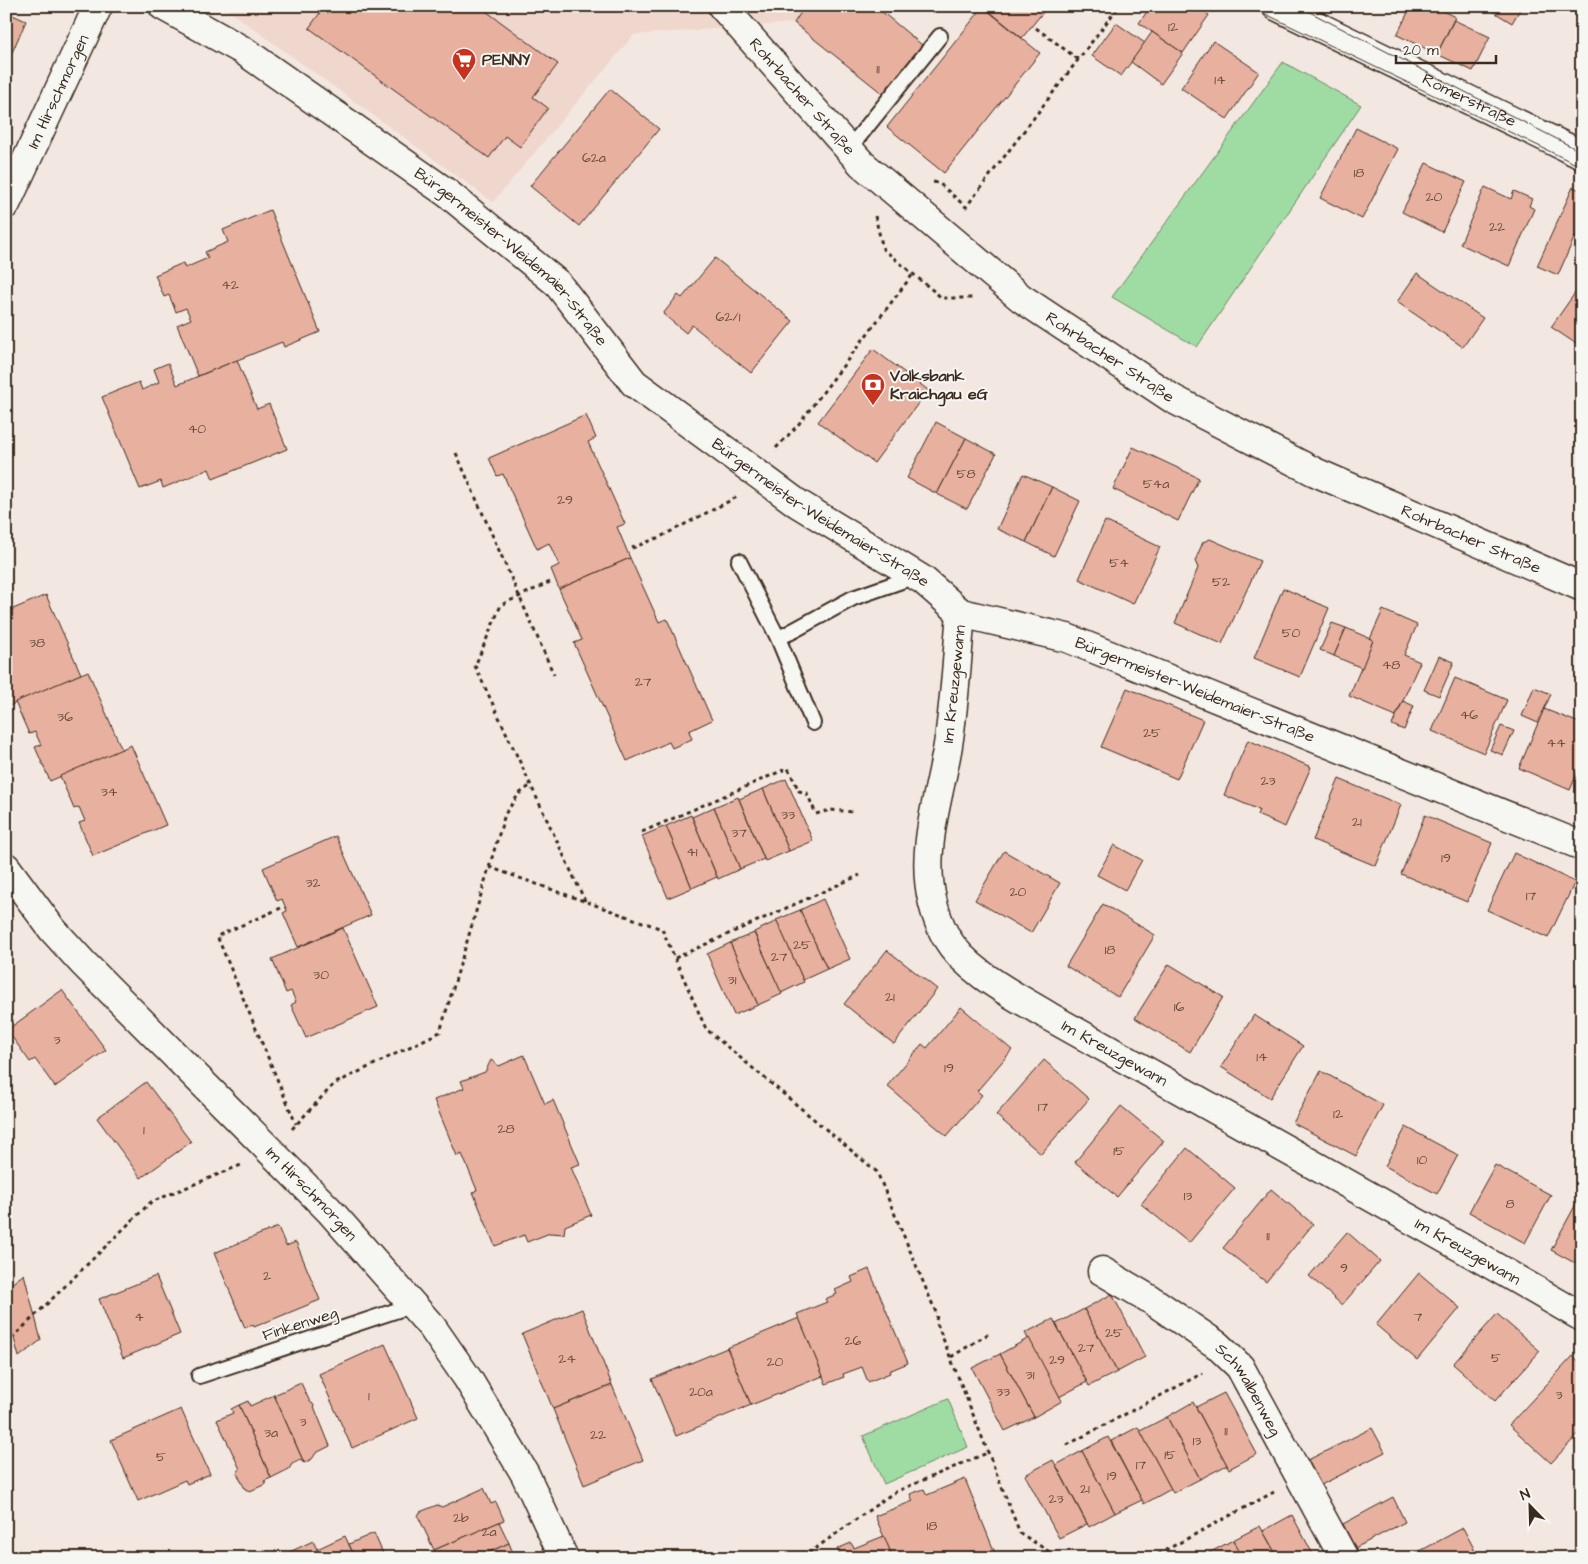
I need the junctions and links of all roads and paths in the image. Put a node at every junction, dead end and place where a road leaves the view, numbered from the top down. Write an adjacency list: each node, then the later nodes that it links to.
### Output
1 (98, 6): 12 (street, Im Hirschmorgen)
2 (163, 6): 17 (street, Bürgermeister-Weidemaier-Straße)
3 (722, 6): 9 (street, Rohrbacher Straße)
4 (1120, 6): 8 (path)
5 (1276, 6): 10 (street, Römerstraße)
6 (1036, 28): 8 (path)
7 (940, 36): 9 (lane)
8 (1079, 60): 11 (path)
9 (848, 150): 22 (street, Rohrbacher Straße)
10 (1582, 155)
11 (939, 183)
12 (6, 204)
13 (883, 249): 14 (path)
14 (913, 274): 15 (path); 17 (path)
15 (942, 298)
16 (456, 454): 23 (path)
17 (754, 472): 18 (path); 20 (street, Bürgermeister-Weidemaier-Straße)
18 (632, 548)
19 (739, 561): 25 (lane)
20 (916, 576): 24 (street, Bürgermeister-Weidemaier-Straße); 25 (lane)
21 (550, 582): 23 (path)
22 (1582, 587)
23 (519, 596): 26 (path); 28 (path)
24 (961, 613): 31 (street, Bürgermeister-Weidemaier-Straße); 42 (street, Im Kreuzgewann)
25 (778, 638): 27 (lane)
26 (554, 676)
27 (813, 722)
28 (531, 785): 33 (path); 35 (path)
29 (854, 812): 30 (path)
30 (642, 832)
31 (1582, 846)
32 (6, 866): 39 (street, Im Hirschmorgen)
33 (489, 867): 35 (path); 38 (path)
34 (860, 875): 37 (path)
35 (585, 902): 37 (path)
36 (281, 908): 38 (path)
37 (675, 958): 45 (path)
38 (296, 1124): 39 (path)
39 (270, 1152): 41 (street, Im Hirschmorgen); 44 (path)
40 (1102, 1271): 46 (street, Schwalbenweg)
41 (413, 1305): 47 (lane, Finkenweg); 51 (street, Im Hirschmorgen)
42 (1582, 1317)
43 (988, 1334): 45 (path)
44 (6, 1344)
45 (952, 1357): 49 (path)
46 (1232, 1358): 48 (path); 50 (street, Schwalbenweg)
47 (199, 1376)
48 (1067, 1445)
49 (987, 1452): 52 (path); 53 (path)
50 (1300, 1478): 54 (path); 55 (street, Schwalbenweg)
51 (564, 1558)
52 (802, 1558)
53 (1059, 1558)
54 (1151, 1558)
55 (1344, 1558)

